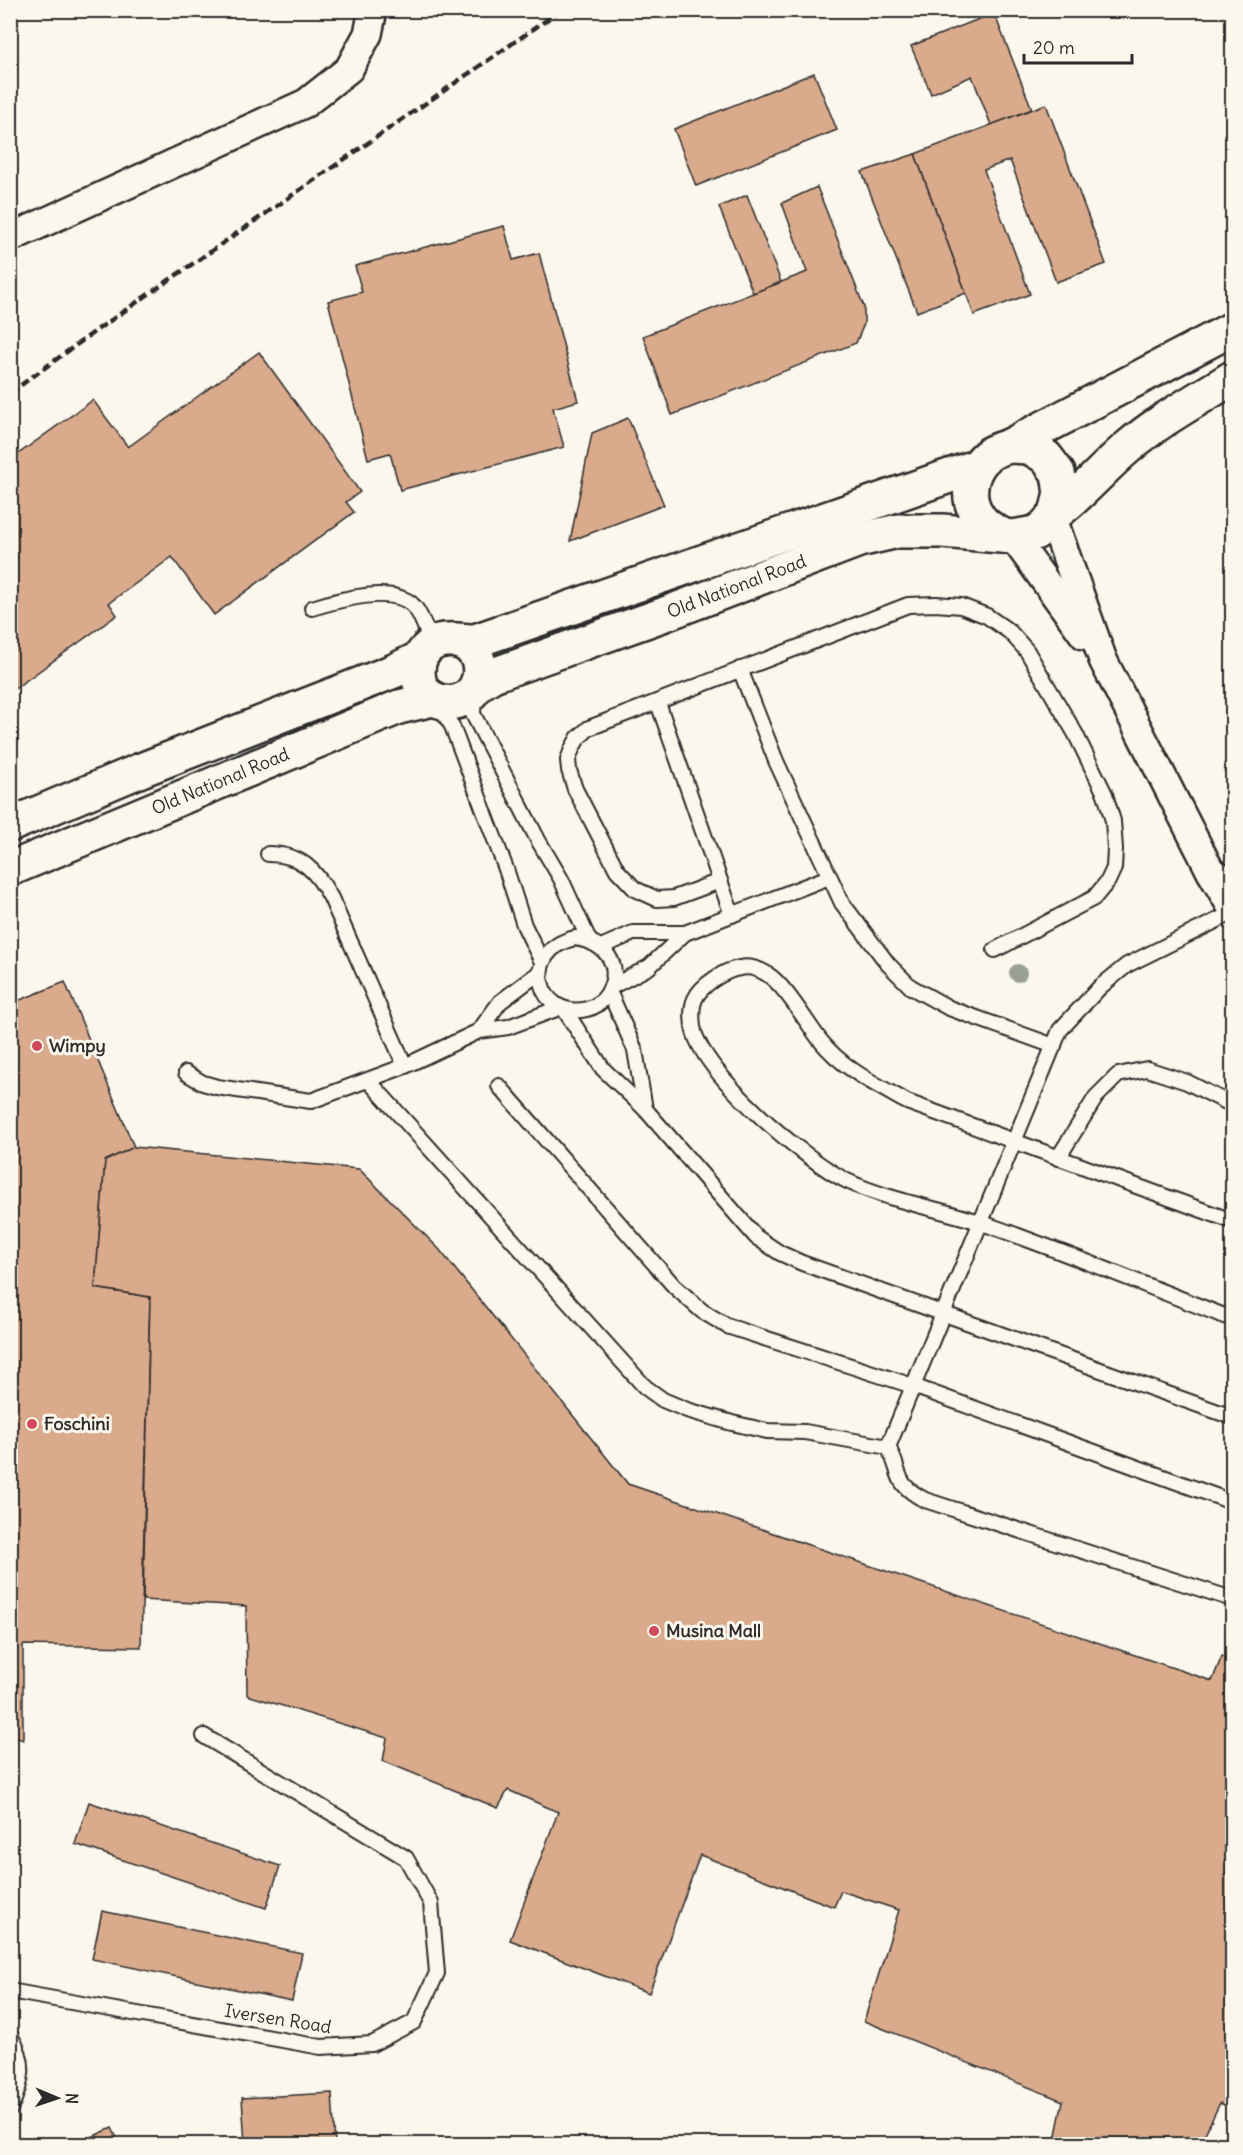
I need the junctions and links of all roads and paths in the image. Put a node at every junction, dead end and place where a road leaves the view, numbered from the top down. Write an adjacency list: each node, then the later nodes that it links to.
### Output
1 (373, 10): 2 (street)
2 (10, 238)
3 (1233, 329): 5 (main road, Old National Road)
4 (1233, 378): 7 (main road, Old National Road)
5 (1009, 446): 6 (main road, Old National Road); 7 (main road)
6 (978, 466): 8 (main road); 10 (main road, Old National Road)
7 (1054, 516): 8 (main road, Old National Road); 11 (street)
8 (1008, 536): 11 (street); 13 (main road, Old National Road)
9 (312, 608): 10 (lane)
10 (436, 648): 13 (main road); 14 (main road); 16 (main road, Old National Road)
11 (1103, 660): 20 (street)
12 (740, 669): 15 (lane); 19 (lane); 27 (lane)
13 (476, 687): 14 (main road, Old National Road); 26 (lane)
14 (434, 699): 18 (main road, Old National Road); 28 (lane)
15 (658, 703): 21 (lane); 21 (lane)
16 (10, 825)
17 (268, 854): 33 (lane)
18 (10, 869)
19 (830, 877): 24 (lane); 32 (lane)
20 (1222, 877): 22 (street)
21 (720, 881): 24 (lane)
22 (1233, 908)
23 (1233, 913): 32 (lane)
24 (732, 915): 25 (lane)
25 (685, 933): 26 (lane); 29 (lane)
26 (595, 943): 28 (lane); 29 (lane)
27 (995, 950)
28 (541, 967): 30 (lane); 31 (lane)
29 (610, 989): 30 (lane); 38 (lane)
30 (562, 1009): 31 (lane); 38 (lane)
31 (478, 1031): 33 (lane)
32 (1054, 1046): 39 (lane)
33 (405, 1066): 35 (lane)
34 (186, 1073): 35 (lane)
35 (369, 1081): 47 (lane)
36 (499, 1086): 45 (lane)
37 (1233, 1105): 40 (lane)
38 (645, 1108): 43 (lane)
39 (1015, 1142): 40 (lane); 42 (lane); 42 (lane)
40 (1058, 1158): 41 (lane)
41 (1233, 1221)
42 (981, 1222): 43 (lane); 44 (lane)
43 (943, 1314): 45 (lane); 46 (lane)
44 (1233, 1318)
45 (913, 1386): 47 (lane); 48 (lane)
46 (1233, 1417)
47 (888, 1447): 49 (lane)
48 (1233, 1502)
49 (1233, 1599)
50 (204, 1736): 51 (lane, Iversen Road)
51 (10, 1991)
52 (10, 2035): 53 (lane)
53 (10, 2109)

